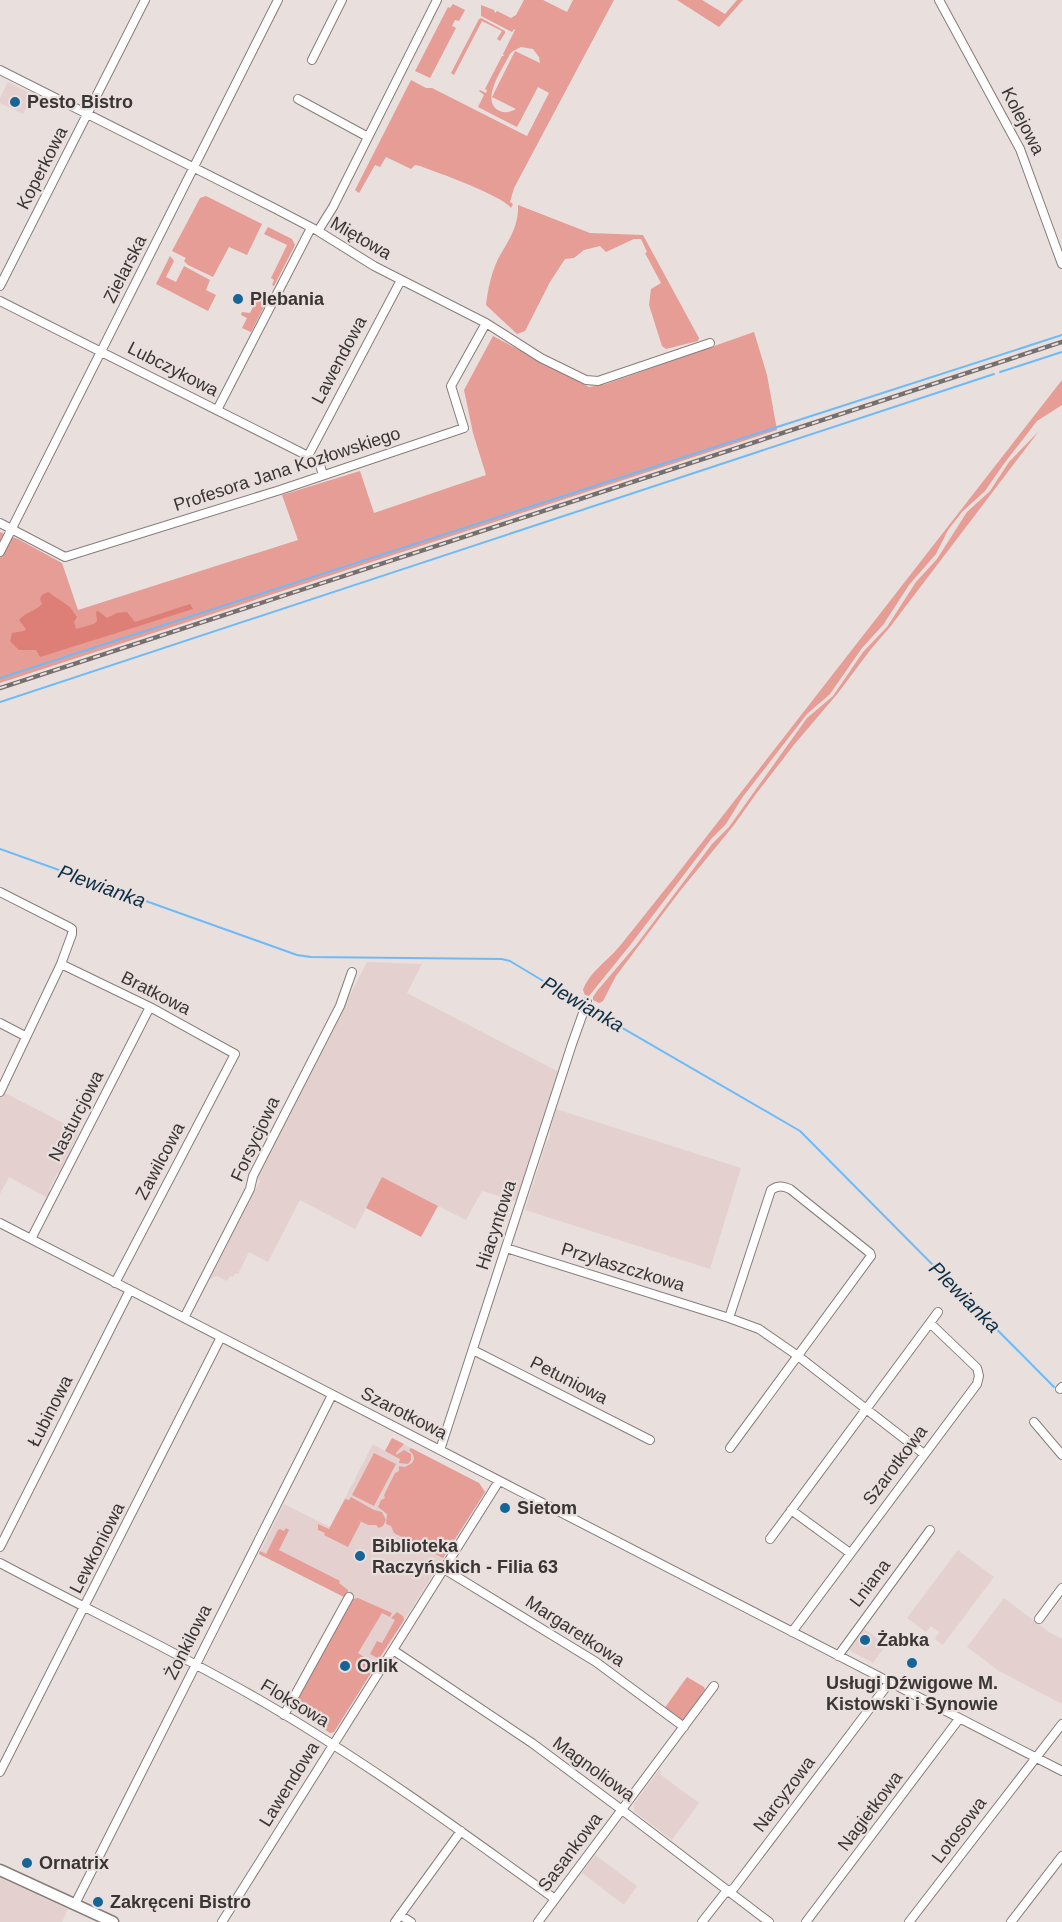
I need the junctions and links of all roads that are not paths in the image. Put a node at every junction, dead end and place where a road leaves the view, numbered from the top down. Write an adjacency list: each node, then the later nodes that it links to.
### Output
1 (145, 0): 9 (street, Koperkowa)
2 (278, 0): 11 (street, Zielarska)
3 (342, 0): 6 (street)
4 (437, 0): 10 (street)
5 (939, 0): 13 (street, Kolejowa)
6 (312, 60)
7 (0, 70): 9 (street, Miętowa)
8 (298, 99): 10 (street)
9 (87, 114): 11 (street, Miętowa); 15 (street, Koperkowa)
10 (368, 136): 12 (street)
11 (194, 167): 12 (street, Miętowa); 19 (street, Zielarska)
12 (315, 230): 14 (street, Miętowa); 20 (street)
13 (1062, 264)
14 (401, 280): 17 (street, Miętowa); 21 (street, Lawendowa)
15 (0, 286)
16 (0, 301): 19 (street, Lubczykowa)
17 (486, 323): 18 (street, Miętowa); 22 (street, Profesora Jana Kozłowskiego)
18 (710, 343)
19 (101, 351): 20 (street, Lubczykowa); 24 (street, Zielarska)
20 (217, 410): 21 (street, Lubczykowa)
21 (308, 456): 22 (street, Lubczykowa)
22 (323, 475): 24 (street, Profesora Jana Kozłowskiego)
23 (0, 523): 24 (street, Profesora Jana Kozłowskiego)
24 (12, 529): 25 (street, Zielarska)
25 (0, 552)
26 (0, 892): 27 (street)
27 (61, 964): 30 (street, Bratkowa); 32 (street)
28 (352, 972): 41 (street, Forsycjowa)
29 (586, 1006): 37 (street, Hiacyntowa)
30 (150, 1007): 33 (street, Bratkowa); 36 (street, Nasturcjowa)
31 (0, 1023): 32 (street)
32 (26, 1036): 34 (street)
33 (235, 1054): 38 (street, Zawilcowa)
34 (0, 1092)
35 (1, 1227): 36 (street, Szarotkowa)
36 (31, 1239): 38 (street, Szarotkowa)
37 (506, 1248): 42 (street, Przylaszczkowa); 45 (street, Hiacyntowa)
38 (115, 1283): 39 (street, Szarotkowa)
39 (130, 1290): 41 (street, Szarotkowa); 59 (street, Łubinowa)
40 (938, 1312): 43 (street)
41 (184, 1318): 44 (street, Szarotkowa)
42 (729, 1318): 46 (street, Przylaszczkowa); 46 (street)
43 (930, 1323): 48 (street); 53 (street, Szarotkowa)
44 (221, 1337): 47 (street, Szarotkowa); 65 (street, Lewkoniowa)
45 (473, 1350): 50 (street, Petuniowa); 52 (street, Hiacyntowa)
46 (798, 1356): 48 (street, Przylaszczkowa); 51 (street)
47 (332, 1395): 52 (street, Szarotkowa); 70 (street, Żonkilowa)
48 (866, 1410): 53 (street, Przylaszczkowa); 56 (street)
49 (1034, 1422): 54 (street)
50 (650, 1440)
51 (730, 1448)
52 (440, 1450): 55 (street, Szarotkowa)
53 (924, 1454): 60 (street, Szarotkowa)
54 (1062, 1455)
55 (499, 1481): 62 (street, Lawendowa); 67 (street, Szarotkowa)
56 (791, 1510): 58 (street); 60 (street)
57 (930, 1530): 69 (street, Lniana)
58 (770, 1539)
59 (0, 1547)
60 (850, 1553): 67 (street, Szarotkowa)
61 (0, 1563): 65 (street, Floksowa)
62 (444, 1569): 68 (street, Lawendowa); 76 (street, Margaretkowa)
63 (1062, 1588): 66 (street)
64 (349, 1597): 73 (street)
65 (84, 1608): 70 (street, Floksowa); 80 (street, Lewkoniowa)
66 (1039, 1619)
67 (792, 1632): 69 (street, Szarotkowa)
68 (393, 1650): 77 (street, Lawendowa); 81 (street, Magnoliowa)
69 (838, 1656): 71 (street, Szarotkowa)
70 (195, 1665): 73 (street, Floksowa); 87 (street, Żonkilowa)
71 (889, 1683): 74 (street, Szarotkowa); 85 (street, Narcyzowa)
72 (714, 1686): 76 (street, Sasankowa)
73 (284, 1715): 77 (street, Floksowa)
74 (959, 1719): 78 (street, Szarotkowa); 95 (street, Nagietkowa)
75 (1062, 1724): 78 (street, Lotosowa)
76 (684, 1727): 81 (street, Sasankowa)
77 (332, 1745): 82 (street, Floksowa); 90 (street, Lawendowa)
78 (1036, 1758): 79 (street, Szarotkowa); 96 (street, Lotosowa)
79 (1062, 1771)
80 (0, 1772)
81 (622, 1810): 85 (street, Magnoliowa); 86 (street, Sasankowa)
82 (462, 1831): 86 (street, Floksowa); 88 (street)
83 (1062, 1856): 97 (street)
84 (0, 1870): 87 (street)
85 (730, 1892): 93 (street, Narcyzowa); 94 (street, Magnoliowa)
86 (555, 1899): 92 (street, Sasankowa)
87 (75, 1904): 89 (street)
88 (397, 1919): 91 (street)
89 (113, 1922)
90 (222, 1922)
91 (411, 1922)
92 (538, 1922)
93 (702, 1922)
94 (769, 1922)
95 (806, 1922)
96 (909, 1922)
97 (1011, 1922)

